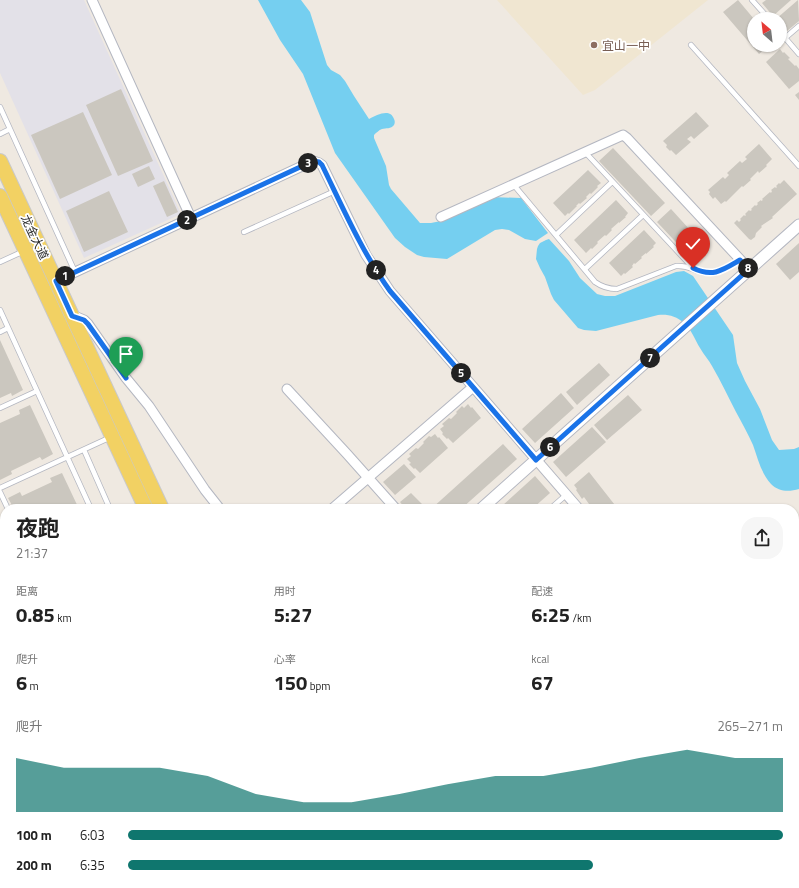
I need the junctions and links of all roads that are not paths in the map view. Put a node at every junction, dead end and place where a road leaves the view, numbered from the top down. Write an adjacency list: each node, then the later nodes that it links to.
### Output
1 (92, 0): 21 (street)
2 (752, 0): 3 (lane)
3 (763, 12)
4 (799, 26): 5 (lane)
5 (787, 36)
6 (787, 40): 8 (lane)
7 (691, 45): 14 (lane)
8 (799, 54)
9 (0, 107): 10 (lane)
10 (10, 130): 11 (lane); 31 (lane)
11 (0, 134)
12 (585, 152): 15 (lane); 16 (street); 26 (street)
13 (0, 161): 32 (main road, 龙金大道)
14 (799, 166)
15 (612, 182): 19 (lane); 24 (lane)
16 (513, 184): 20 (street); 24 (lane)
17 (335, 191): 21 (street); 23 (lane); 37 (street)
18 (0, 196): 25 (main road, 龙金大道)
19 (643, 215): 28 (lane); 29 (lane)
20 (441, 217)
21 (191, 218): 31 (street)
22 (799, 225): 30 (street)
23 (244, 232)
24 (556, 235): 29 (lane)
25 (25, 250): 27 (lane); 41 (main road, 龙金大道)
26 (740, 260): 28 (lane); 30 (street)
27 (0, 262)
28 (693, 268): 29 (lane)
29 (585, 269)
30 (749, 269): 44 (street)
31 (75, 272): 32 (street)
32 (56, 281): 34 (main road, 龙金大道)
33 (0, 310): 35 (lane)
34 (72, 316): 53 (main road, 龙金大道); 54 (street)
35 (8, 328): 36 (lane); 39 (lane)
36 (0, 332)
37 (473, 387): 44 (street); 45 (street)
38 (287, 389): 45 (street)
39 (37, 391): 40 (lane); 43 (lane)
40 (0, 408)
41 (112, 437): 42 (lane); 52 (main road, 龙金大道)
42 (84, 450): 43 (lane); 51 (lane)
43 (67, 457): 46 (lane); 50 (lane)
44 (536, 460): 48 (street); 57 (street)
45 (368, 478): 55 (street); 56 (street)
46 (0, 488)
47 (0, 492): 49 (lane)
48 (566, 495): 58 (lane); 59 (street)
49 (6, 504)
50 (89, 504)
51 (108, 504)
52 (144, 504)
53 (160, 504)
54 (216, 504)
55 (338, 504)
56 (391, 504)
57 (487, 504)
58 (556, 504)
59 (574, 504)

